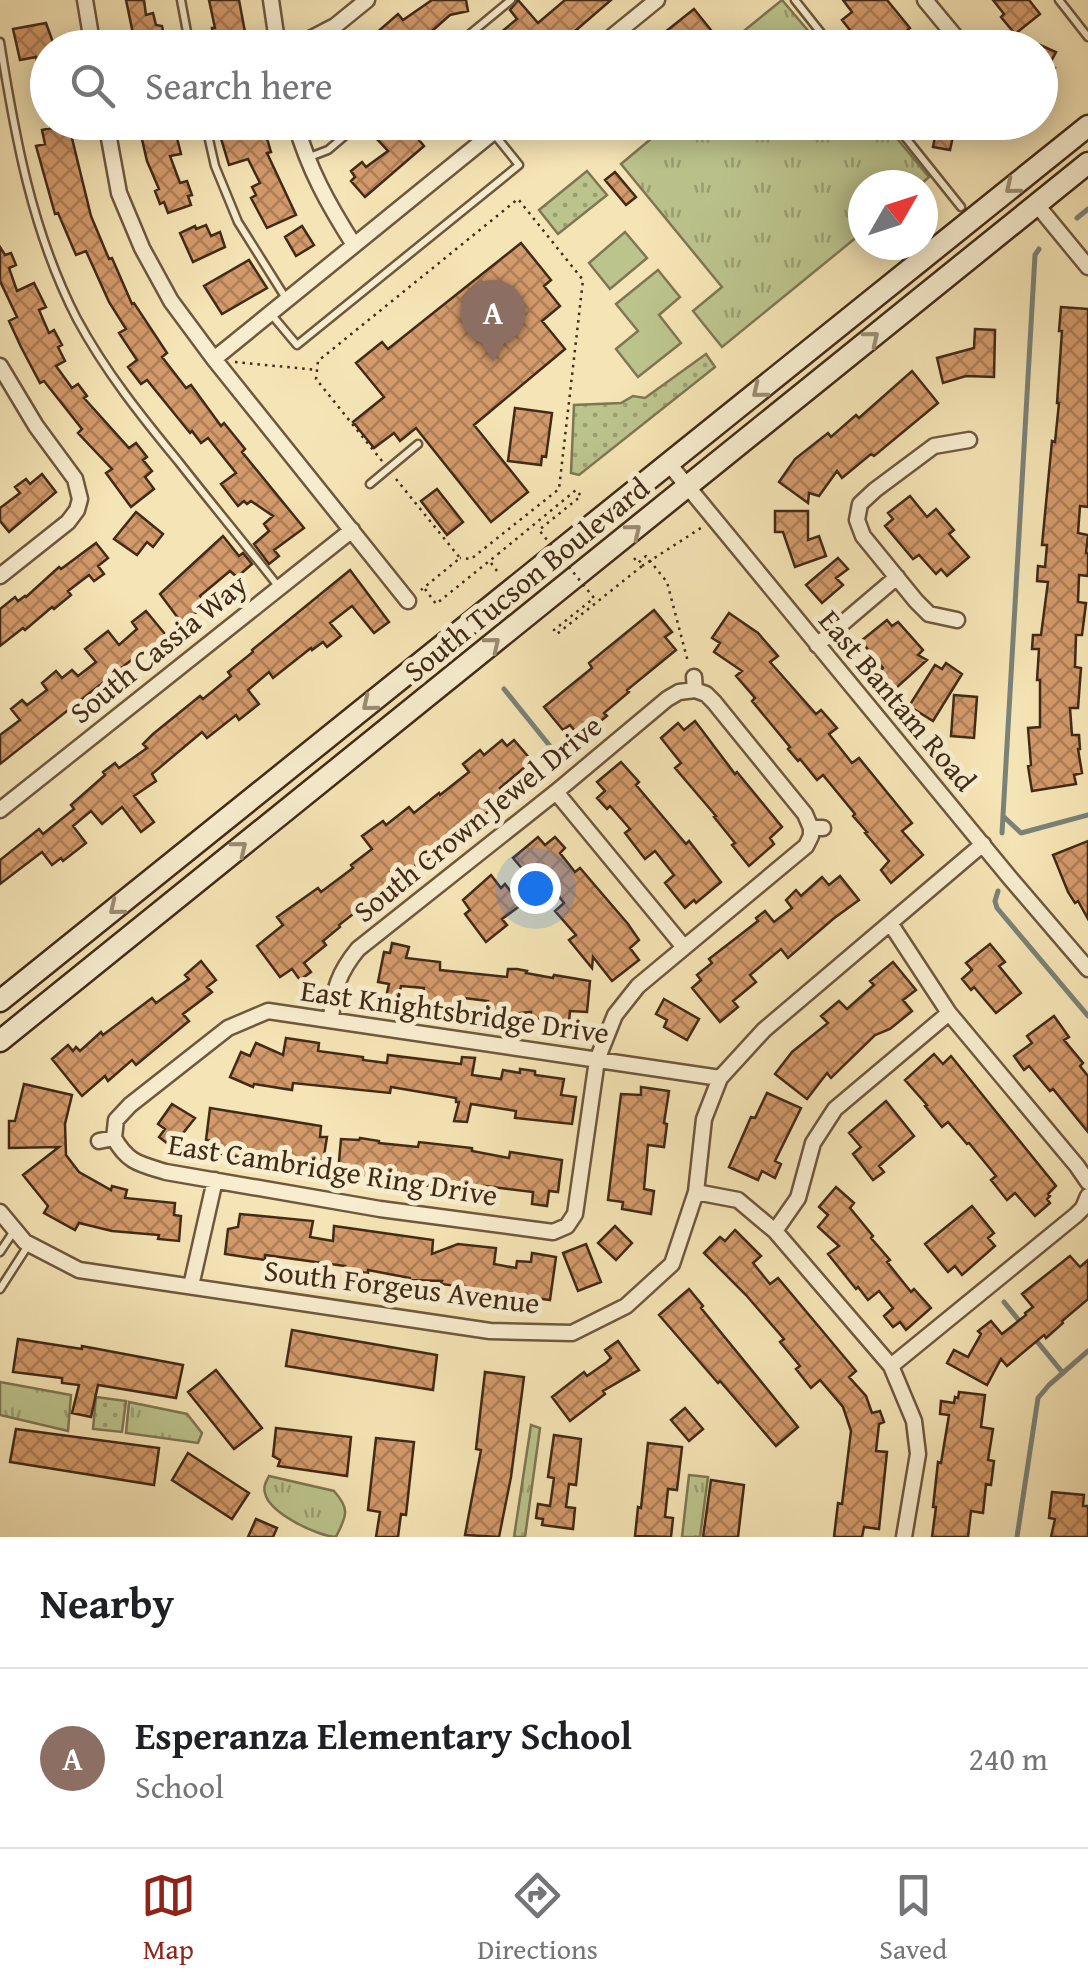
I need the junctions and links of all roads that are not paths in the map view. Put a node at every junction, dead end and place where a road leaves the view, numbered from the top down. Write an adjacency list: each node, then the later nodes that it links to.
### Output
1 (85, 0): 10 (street)
2 (182, 0): 11 (lane)
3 (270, 0): 12 (street)
4 (367, 0): 13 (street)
5 (510, 0): 14 (lane)
6 (657, 0): 15 (street)
7 (795, 0): 16 (lane)
8 (925, 0): 17 (street)
9 (1059, 0): 18 (lane)
10 (90, 30)
11 (187, 30)
12 (275, 30)
13 (327, 30)
14 (474, 30)
15 (620, 30)
16 (819, 30)
17 (950, 30)
18 (1088, 38)
19 (0, 42): 46 (lane)
20 (1088, 126): 40 (main road, South Tucson Boulevard, one-way to 40)
21 (109, 140): 36 (street)
22 (208, 140): 34 (lane)
23 (300, 140): 28 (street)
24 (340, 140): 28 (lane)
25 (484, 140): 32 (street)
26 (499, 140): 35 (lane)
27 (907, 140): 31 (lane)
28 (305, 159): 32 (street)
29 (1088, 163): 30 (main road, South Tucson Boulevard)
30 (1036, 205): 33 (street); 42 (main road, South Tucson Boulevard, one-way to 30)
31 (961, 208)
32 (354, 245): 34 (street)
33 (1088, 267)
34 (286, 300): 35 (street)
35 (270, 313): 36 (street)
36 (214, 359): 43 (street)
37 (0, 366): 44 (street)
38 (969, 440): 45 (street)
39 (418, 444): 41 (lane)
40 (669, 464): 42 (street, East Bantam Road); 56 (main road, South Tucson Boulevard, one-way to 56)
41 (370, 484)
42 (688, 488): 49 (street, East Bantam Road); 59 (main road, South Tucson Boulevard, one-way to 42)
43 (352, 530): 46 (street, South Cassia Way); 47 (street)
44 (0, 576)
45 (896, 578): 48 (street); 49 (street)
46 (279, 587): 51 (street, South Cassia Way)
47 (408, 601)
48 (957, 620)
49 (817, 645): 52 (street, East Bantam Road)
50 (556, 792): 54 (street); 54 (street, South Crown Jewel Drive); 58 (street, South Crown Jewel Drive)
51 (0, 810)
52 (983, 844): 53 (street, South Forgeus Avenue); 55 (street, East Bantam Road)
53 (890, 923): 57 (street); 61 (street, South Forgeus Avenue)
54 (683, 946): 60 (street)
55 (1088, 968)
56 (0, 1001)
57 (949, 1013): 64 (street); 69 (street)
58 (331, 1020): 60 (street, East Knightsbridge Drive); 62 (street, East Knightsbridge Drive)
59 (0, 1041)
60 (597, 1060): 61 (street, East Knightsbridge Drive); 63 (street, East Cambridge Ring Drive)
61 (720, 1078): 65 (street, South Forgeus Avenue)
62 (107, 1140): 63 (street, East Cambridge Ring Drive)
63 (216, 1180): 72 (street)
64 (1088, 1182)
65 (696, 1192): 69 (street); 72 (street, South Forgeus Avenue)
66 (1088, 1196): 74 (street)
67 (0, 1212): 68 (street, South Forgeus Avenue)
68 (15, 1230): 70 (street, South Forgeus Avenue); 71 (lane)
69 (775, 1230): 74 (street)
70 (29, 1244): 72 (street, South Forgeus Avenue); 73 (lane)
71 (0, 1252)
72 (191, 1286)
73 (0, 1289)
74 (891, 1366): 75 (street)
75 (904, 1537)

